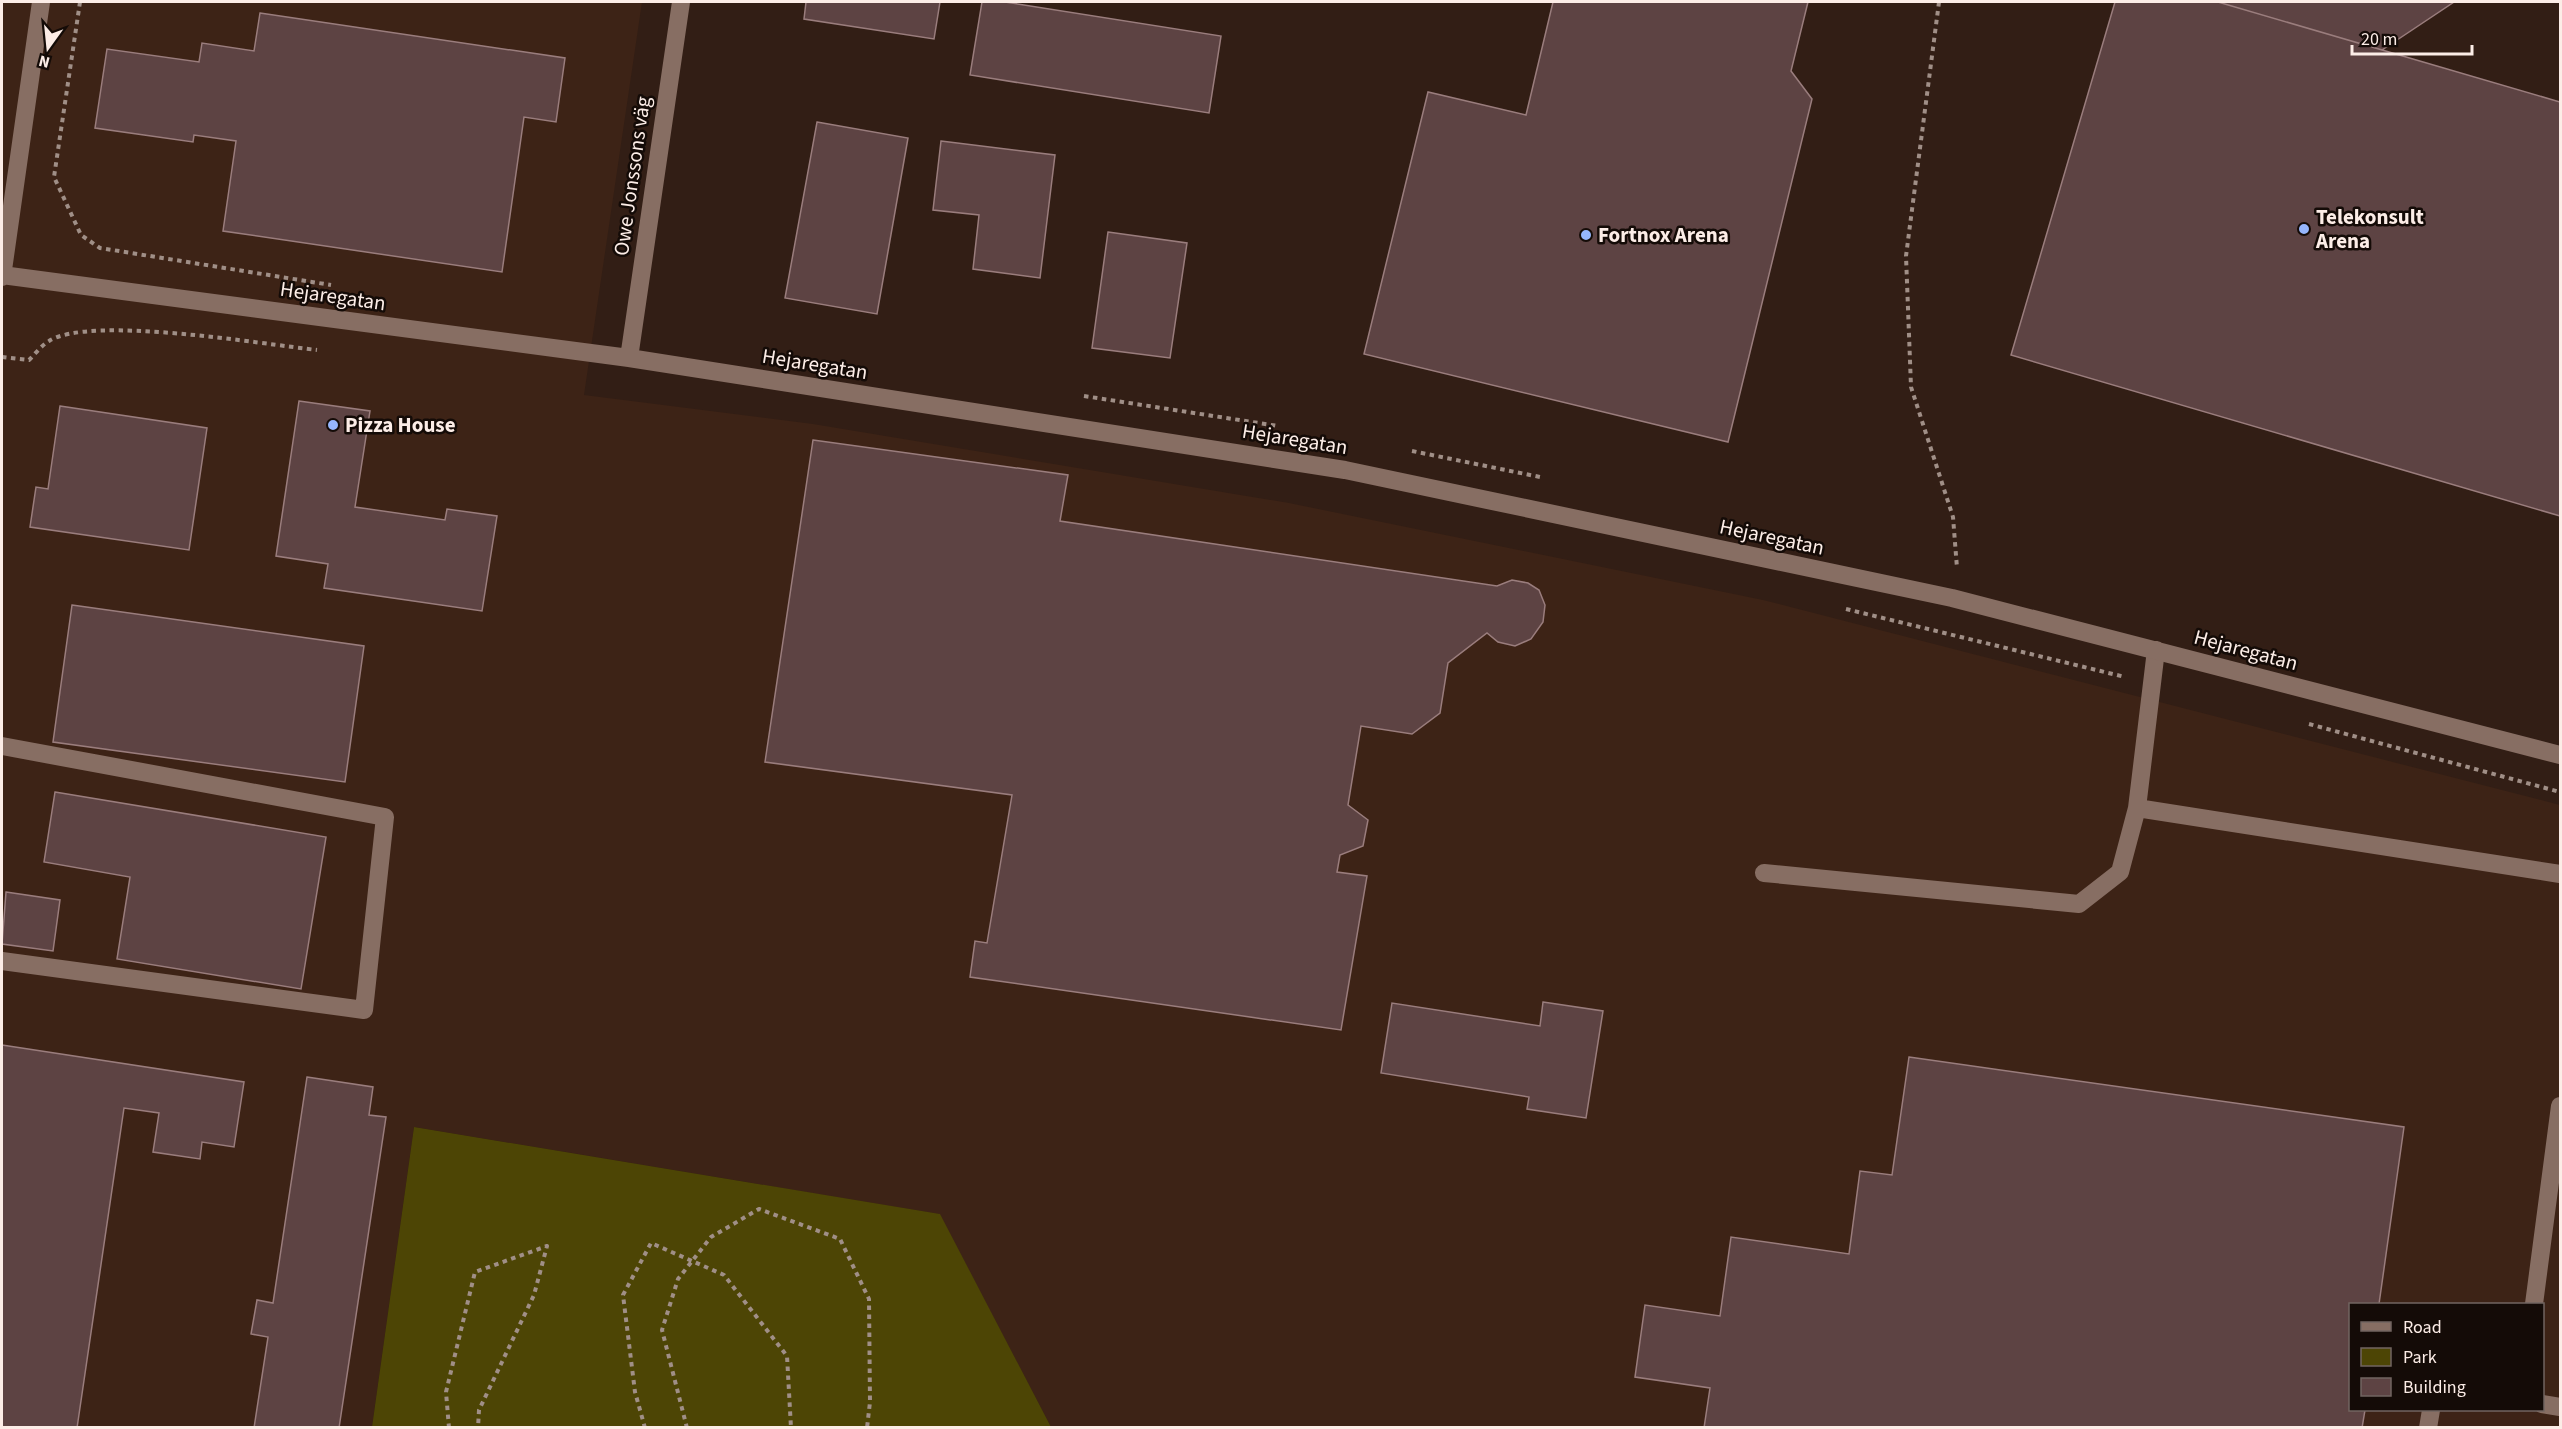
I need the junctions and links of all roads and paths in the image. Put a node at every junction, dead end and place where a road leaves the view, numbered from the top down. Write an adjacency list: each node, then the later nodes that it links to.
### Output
1 (41, 2): 6 (street)
2 (80, 2): 5 (path)
3 (681, 2): 9 (street, Owe Jonssons väg)
4 (1939, 2): 10 (path)
5 (54, 177)
6 (2, 276): 9 (street, Hejaregatan)
7 (320, 350): 8 (path)
8 (2, 357)
9 (629, 358): 10 (street, Hejaregatan)
10 (1952, 598): 12 (street, Hejaregatan)
11 (1839, 608): 13 (path)
12 (2156, 650): 13 (street); 16 (street, Hejaregatan)
13 (2152, 684): 18 (street)
14 (2297, 721): 17 (path)
15 (2, 746): 21 (street)
16 (2560, 755)
17 (2560, 792)
18 (2137, 808): 19 (street); 20 (street)
19 (1764, 873)
20 (2560, 874)
21 (2, 961)
22 (2560, 1106): 24 (street)
23 (692, 1260): 30 (path); 31 (path); 32 (path); 33 (path)
24 (2534, 1303)
25 (2544, 1404): 26 (street)
26 (2560, 1407)
27 (2431, 1411): 34 (street)
28 (449, 1428): 29 (path)
29 (478, 1428)
30 (645, 1428)
31 (687, 1428)
32 (791, 1428)
33 (867, 1428)
34 (2428, 1428)

